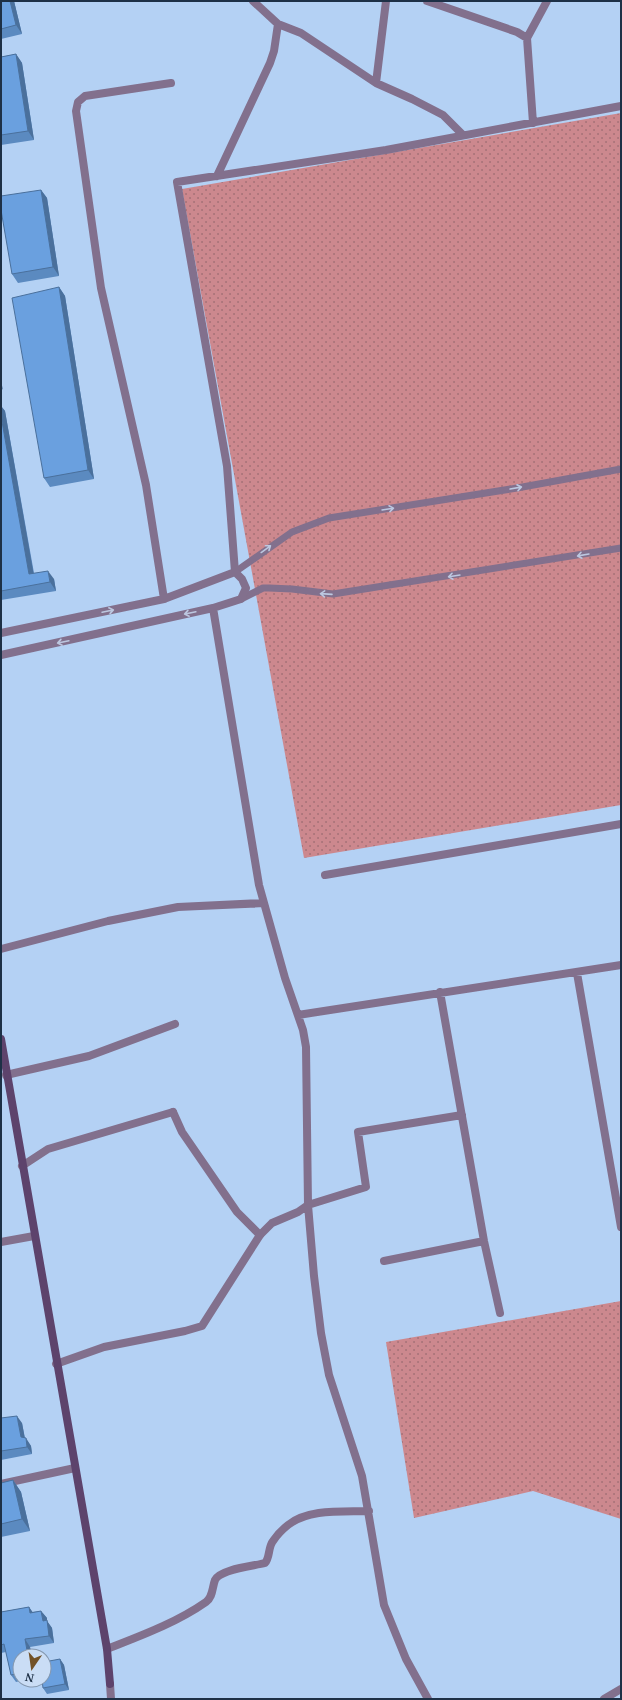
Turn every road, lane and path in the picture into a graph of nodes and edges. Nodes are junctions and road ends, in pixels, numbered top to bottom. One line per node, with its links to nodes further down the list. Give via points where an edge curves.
1 (253, 1): 5 (street)
2 (386, 1): 8 (street)
3 (427, 1): 6 (street, via 517,32)
4 (546, 1): 6 (street)
5 (278, 24): 8 (street, via 302,34); 12 (street, via 270,63)
6 (527, 38): 10 (street)
7 (171, 83): 17 (street, via 85,96 78,102 76,111 101,288 146,485)
8 (376, 83): 11 (street, via 443,115)
9 (621, 106): 10 (street)
10 (533, 123): 11 (street)
11 (463, 136): 12 (street)
12 (217, 176): 15 (street, via 177,182 227,466)
13 (621, 469): 15 (lane, one-way to 13, via 292,532 329,518)
14 (621, 548): 16 (lane, one-way to 16, via 334,594 263,588)
15 (235, 572): 16 (street, via 246,588); 17 (street)
16 (241, 599): 18 (street)
17 (164, 600): 19 (street, one-way to 17)
18 (213, 608): 20 (street, one-way to 20); 23 (street)
19 (1, 633)
20 (1, 655)
21 (621, 824): 22 (street)
22 (325, 875)
23 (264, 903): 24 (street, via 178,907 108,921); 28 (street)
24 (1, 949)
25 (621, 965): 26 (street)
26 (577, 973): 27 (street); 36 (street)
27 (440, 992): 28 (street); 33 (street)
28 (298, 1015): 35 (street, via 306,1047)
29 (175, 1024): 32 (street, via 88,1056)
30 (1, 1039): 31 (main road)
31 (3, 1064): 32 (main road)
32 (6, 1075): 34 (main road)
33 (462, 1115): 35 (street, via 358,1132 366,1187); 39 (street)
34 (22, 1166): 37 (street, via 48,1150 173,1112 182,1132 237,1212); 38 (main road)
35 (308, 1205): 37 (street, via 272,1223); 46 (street, via 321,1333 329,1375 362,1476)
36 (621, 1227)
37 (260, 1235): 43 (street, via 202,1326 104,1347)
38 (34, 1236): 40 (street); 43 (main road)
39 (484, 1241): 41 (street); 42 (street)
40 (1, 1242)
41 (384, 1260)
42 (500, 1313)
43 (56, 1364): 44 (main road)
44 (75, 1468): 45 (street); 47 (main road)
45 (1, 1484)
46 (369, 1511): 47 (street, via 322,1513 304,1516 288,1524 272,1542 267,1562 221,1574 215,1579 213,1592 207,1601 154,1630); 51 (street, via 384,1605 406,1659)
47 (107, 1649): 48 (main road)
48 (110, 1684): 50 (street)
49 (621, 1689): 52 (street)
50 (112, 1699)
51 (428, 1699)
52 (604, 1699)

